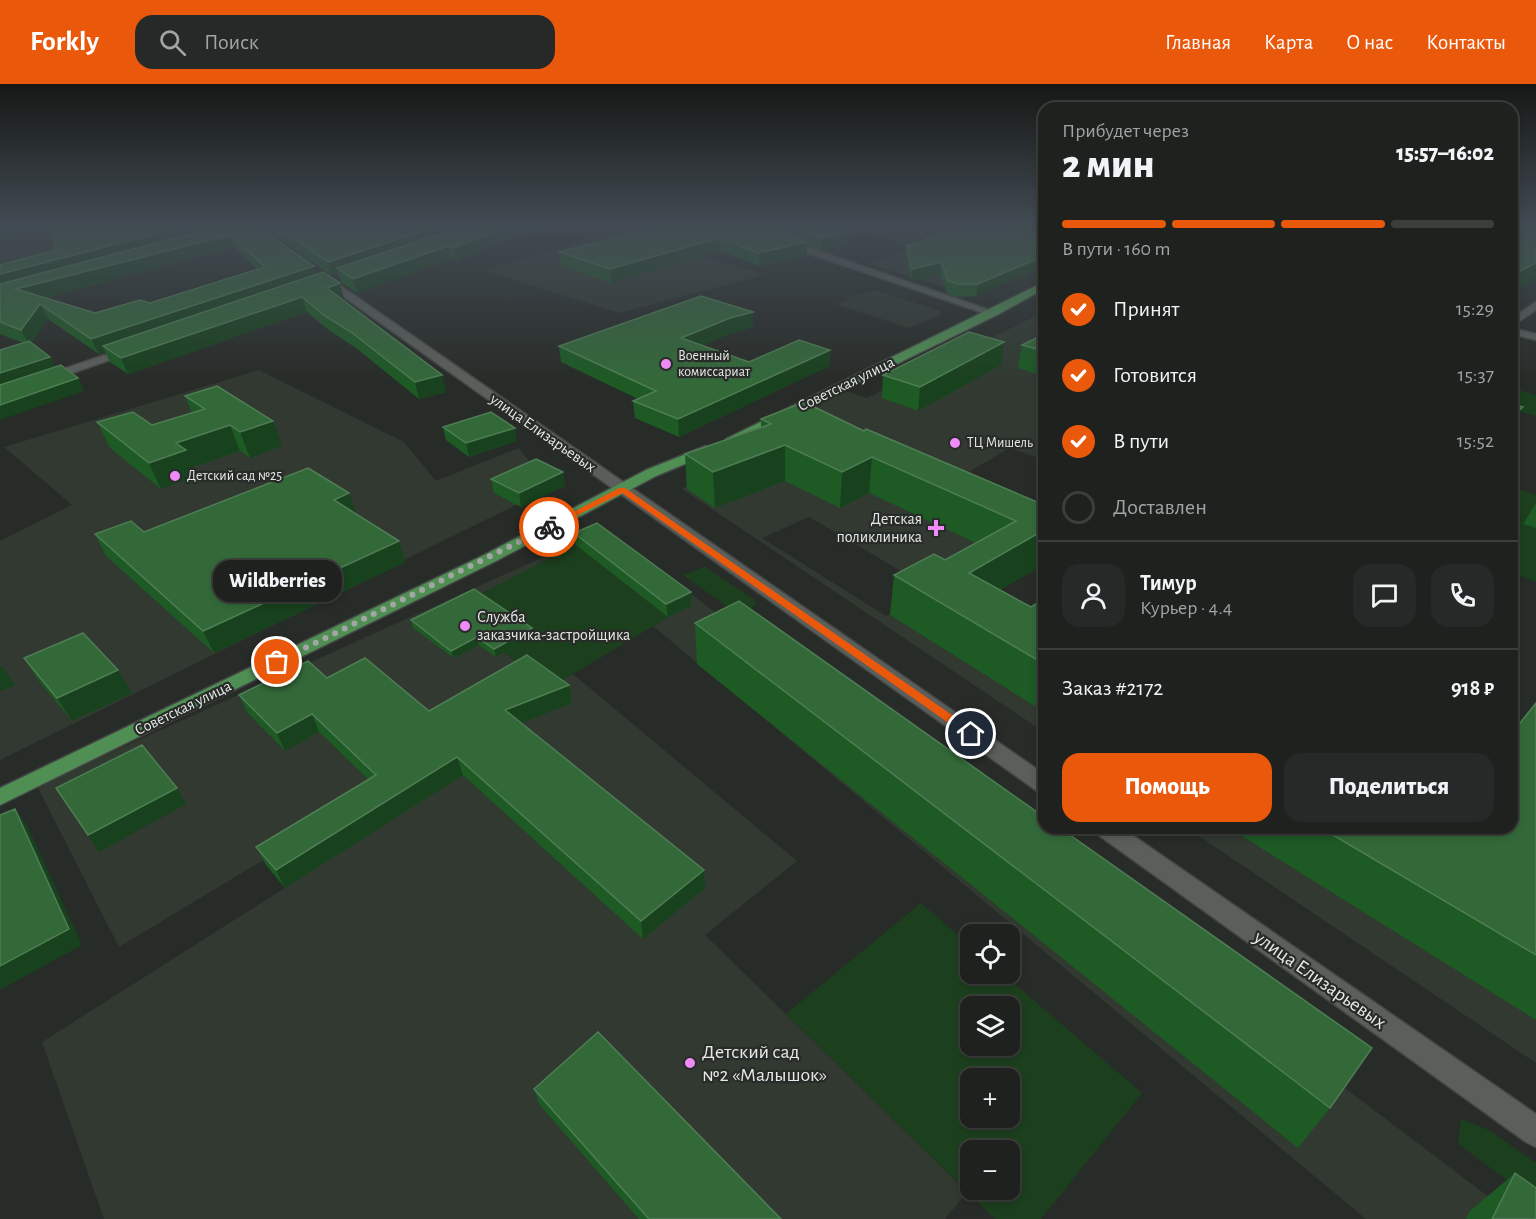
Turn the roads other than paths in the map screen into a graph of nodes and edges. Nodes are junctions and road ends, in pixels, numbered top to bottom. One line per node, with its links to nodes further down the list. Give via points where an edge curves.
1 (321, 277): 11 (street, улица Елизарьевых)
2 (887, 277): 5 (street)
3 (1038, 288): 5 (main road, Советская улица)
4 (1536, 305): 6 (street)
5 (993, 313): 11 (main road, Советская улица)
6 (1518, 318)
7 (1518, 332): 8 (street)
8 (1536, 337)
9 (136, 348): 10 (street)
10 (0, 394)
11 (622, 489): 12 (street, улица Елизарьевых); 13 (main road, Советская улица, via 490,558)
12 (1038, 781)
13 (0, 797)
14 (1114, 834): 15 (street, улица Елизарьевых)
15 (1536, 1132)

